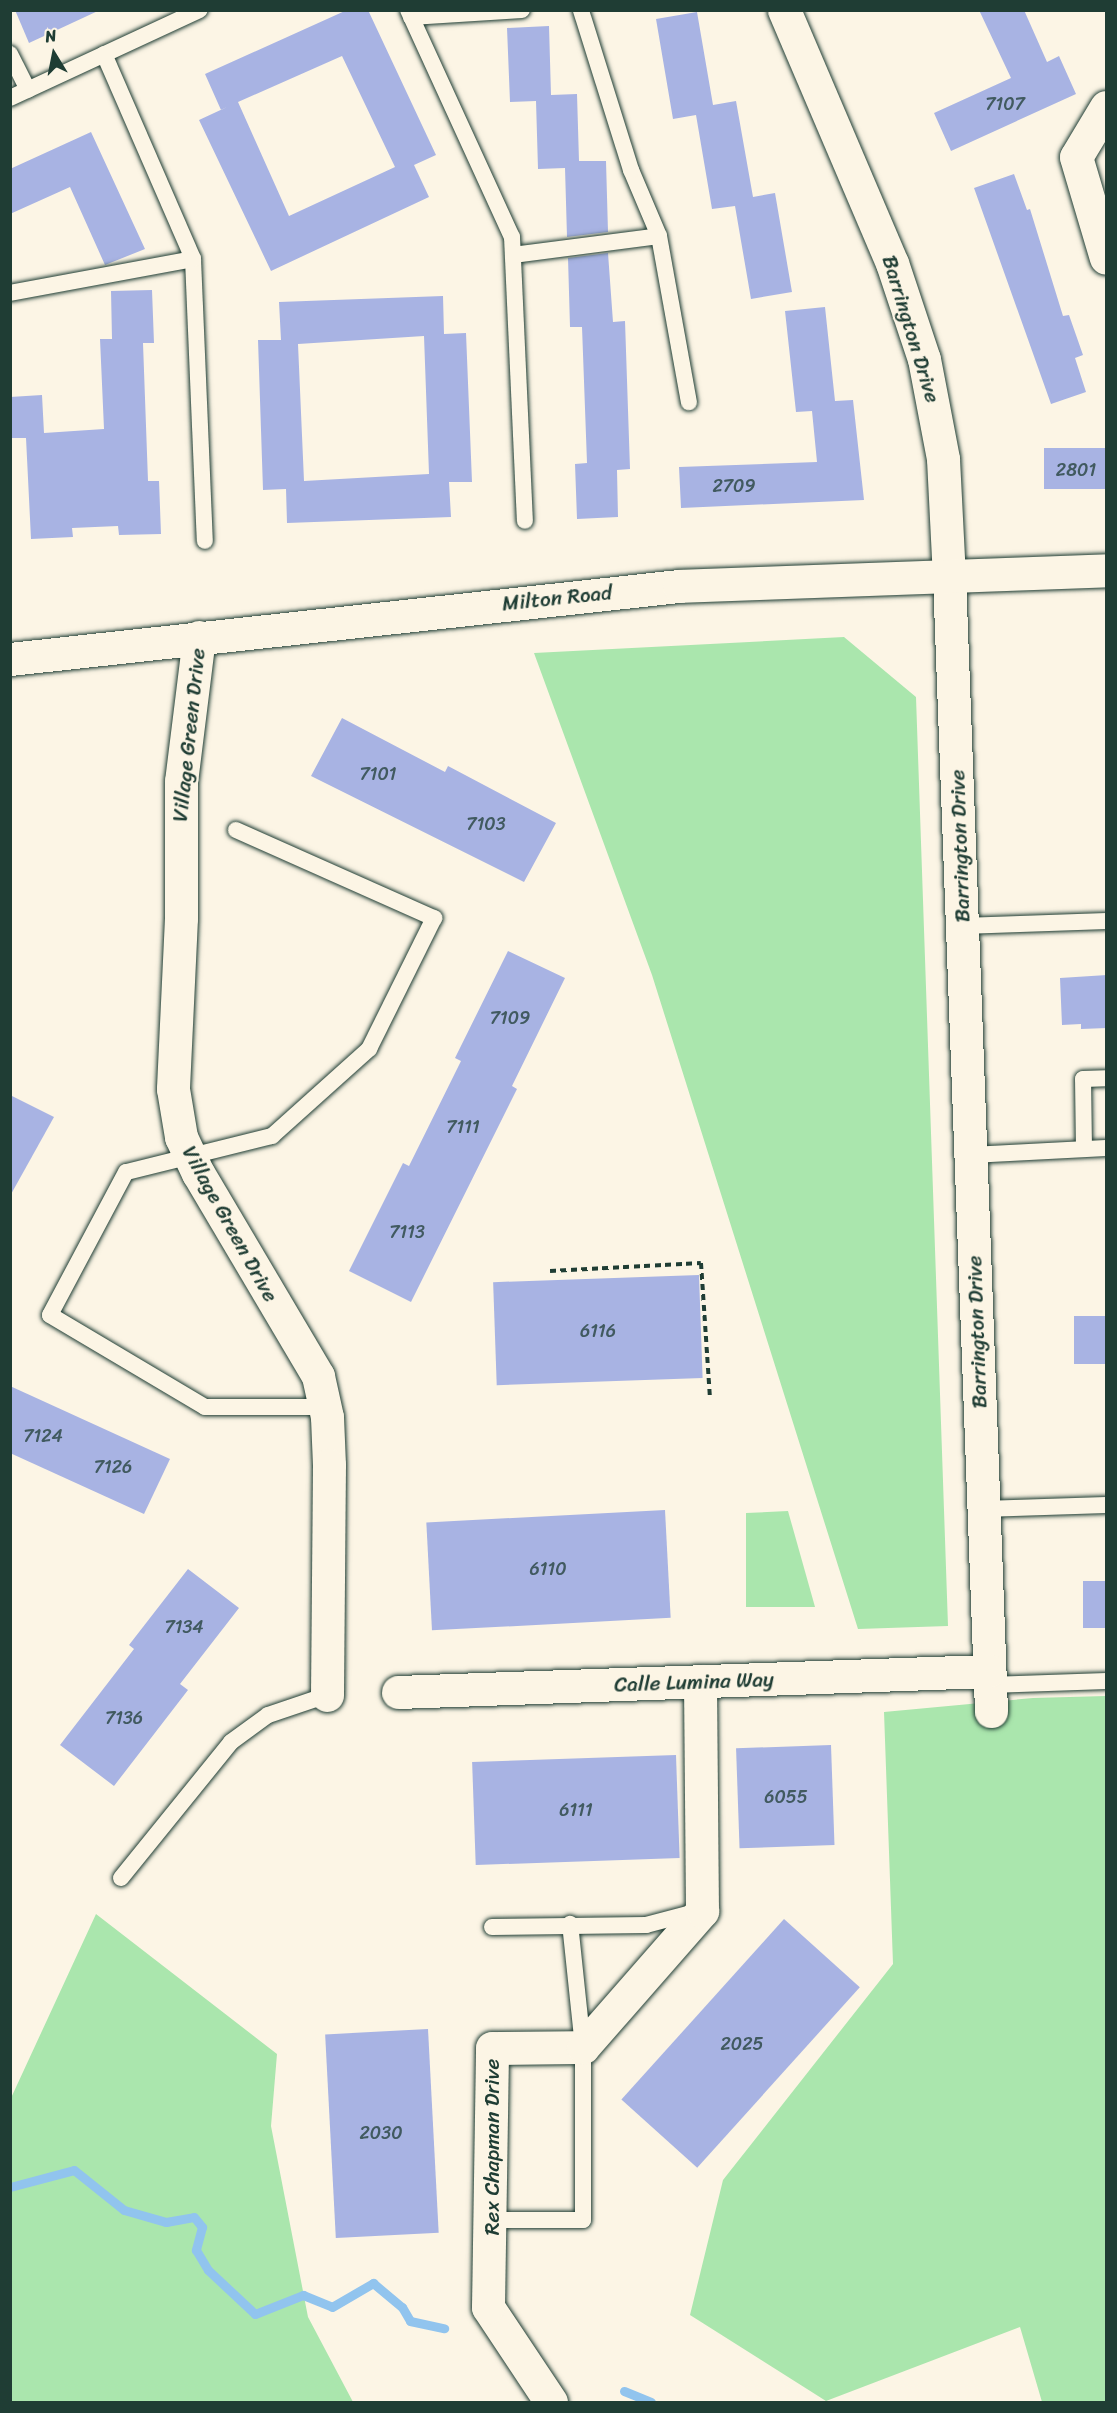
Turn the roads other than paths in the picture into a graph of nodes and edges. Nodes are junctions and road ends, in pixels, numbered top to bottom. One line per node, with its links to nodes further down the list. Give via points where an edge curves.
1 (200, 10): 7 (lane)
2 (522, 10): 5 (lane)
3 (581, 10): 11 (lane, via 631,170)
4 (784, 10): 20 (street, Barrington Drive, via 892,263 924,359 943,459)
5 (410, 14): 12 (lane, via 512,237)
6 (10, 54): 8 (lane)
7 (104, 54): 8 (lane); 13 (lane)
8 (28, 90): 9 (lane)
9 (10, 98)
10 (1107, 107): 14 (street, via 1076,157)
11 (659, 236): 12 (lane); 16 (lane)
12 (513, 255): 17 (lane)
13 (193, 258): 15 (lane); 18 (lane)
14 (1107, 258)
15 (10, 293)
16 (689, 402)
17 (525, 521)
18 (205, 541)
19 (1107, 570): 20 (street, Milton Road)
20 (949, 576): 21 (street, Milton Road, via 679,586); 25 (street, Barrington Drive)
21 (199, 636): 22 (street, Milton Road); 29 (street, Village Green Drive, via 181,781 181,918 173,1089 181,1137)
22 (10, 659)
23 (236, 830): 29 (lane, via 434,918 369,1049 272,1136)
24 (1107, 921): 25 (lane)
25 (963, 926): 30 (street, Barrington Drive)
26 (1107, 1078): 28 (lane, via 1083,1079)
27 (1107, 1148): 28 (lane)
28 (1084, 1149): 30 (lane)
29 (189, 1154): 31 (street, Village Green Drive, via 318,1376); 31 (lane, via 126,1172 50,1315 205,1407)
30 (971, 1155): 33 (street, Barrington Drive)
31 (325, 1407): 38 (street, Village Green Drive, via 329,1465)
32 (1107, 1504): 33 (lane)
33 (983, 1509): 36 (street, Barrington Drive)
34 (700, 1681): 36 (street, Calle Lumina Way); 37 (street, Calle Lumina Way); 40 (street)
35 (1107, 1681): 36 (lane)
36 (990, 1689)
37 (398, 1692)
38 (327, 1695): 39 (lane, via 268,1714 231,1742)
39 (121, 1878)
40 (702, 1911): 41 (lane, via 646,1925); 43 (street)
41 (570, 1924): 42 (lane); 43 (lane)
42 (492, 1927)
43 (583, 2047): 44 (street, Rex Chapman Drive, via 492,2048); 44 (lane, via 583,2220)
44 (492, 2220): 45 (street, Rex Chapman Drive, via 488,2307)
45 (551, 2403)

